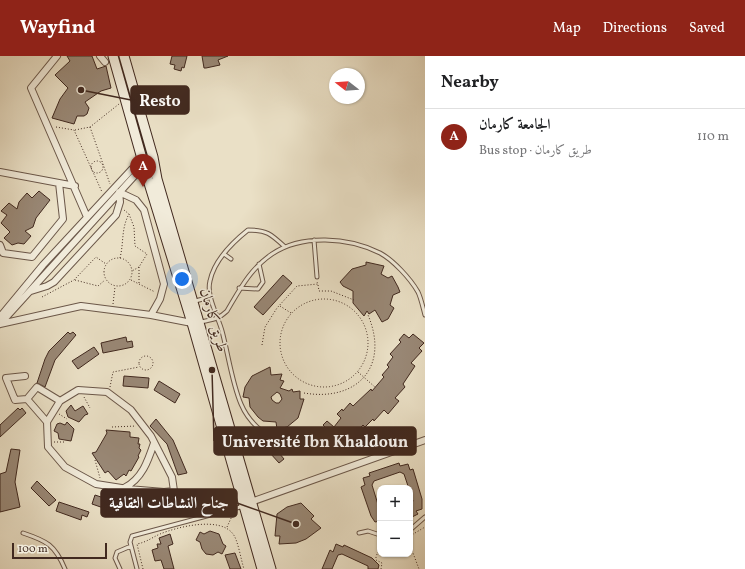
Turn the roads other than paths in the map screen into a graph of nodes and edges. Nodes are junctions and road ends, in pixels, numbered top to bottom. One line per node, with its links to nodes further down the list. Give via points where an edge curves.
1 (57, 56): 10 (street, via 31,88)
2 (100, 56): 5 (street)
3 (113, 56): 7 (street, طريق كارمان)
4 (124, 56): 6 (street, طريق كارمان)
5 (104, 62)
6 (153, 161): 7 (street); 23 (street, طريق كارمان)
7 (143, 163): 11 (street); 12 (street, via 132,169); 28 (street, طريق كارمان)
8 (0, 172): 9 (street)
9 (59, 183): 10 (street); 14 (street, via 63,219 32,257 3,253)
10 (75, 186): 12 (street)
11 (119, 192): 21 (street); 21 (street, via 120,202 116,215 54,282); 24 (street, via 136,200 144,210 164,284)
12 (87, 217): 26 (street)
13 (314, 240): 15 (lane); 19 (lane); 25 (lane, via 364,246 381,253 418,292)
14 (0, 245)
15 (285, 247): 16 (lane, via 271,234 260,230 248,230); 18 (lane)
16 (224, 254): 17 (lane); 22 (lane, via 210,281)
17 (231, 259)
18 (259, 264): 20 (lane); 20 (lane, via 263,282 258,289)
19 (317, 277)
20 (240, 288): 27 (lane, via 227,311)
21 (31, 291): 29 (street)
22 (211, 297): 23 (lane); 27 (lane)
23 (194, 301): 28 (street, طريق كارمان)
24 (151, 315): 28 (street); 29 (street, via 81,306)
25 (425, 315)
26 (0, 317)
27 (218, 318): 28 (lane); 38 (lane, via 241,404 249,418 271,438 289,446)
28 (196, 322): 42 (street, طريق كارمان)
29 (0, 324)
30 (0, 374): 32 (street)
31 (25, 376): 32 (street)
32 (6, 378): 33 (street, via 15,400)
33 (27, 399): 34 (street, via 37,386); 35 (street)
34 (60, 401): 35 (street); 37 (street, via 78,390 107,392 131,410)
35 (46, 422): 39 (street, via 48,447 65,468 96,484)
36 (425, 440): 42 (street)
37 (154, 443): 39 (street, via 146,466 131,484); 40 (street, via 172,477)
38 (321, 450)
39 (123, 488): 40 (street)
40 (174, 491): 41 (street)
41 (185, 499)
42 (243, 505): 48 (lane, via 132,536); 52 (street, طريق كارمان); 53 (street, طريق كارمان)
43 (425, 517): 44 (lane)
44 (413, 527)
45 (23, 533): 49 (lane, via 46,541 58,552)
46 (360, 533): 47 (lane, via 368,531)
47 (377, 534)
48 (131, 546): 50 (lane, via 117,552 115,558); 51 (lane)
49 (66, 569)
50 (120, 569)
51 (138, 569)
52 (262, 569)
53 (271, 569)

